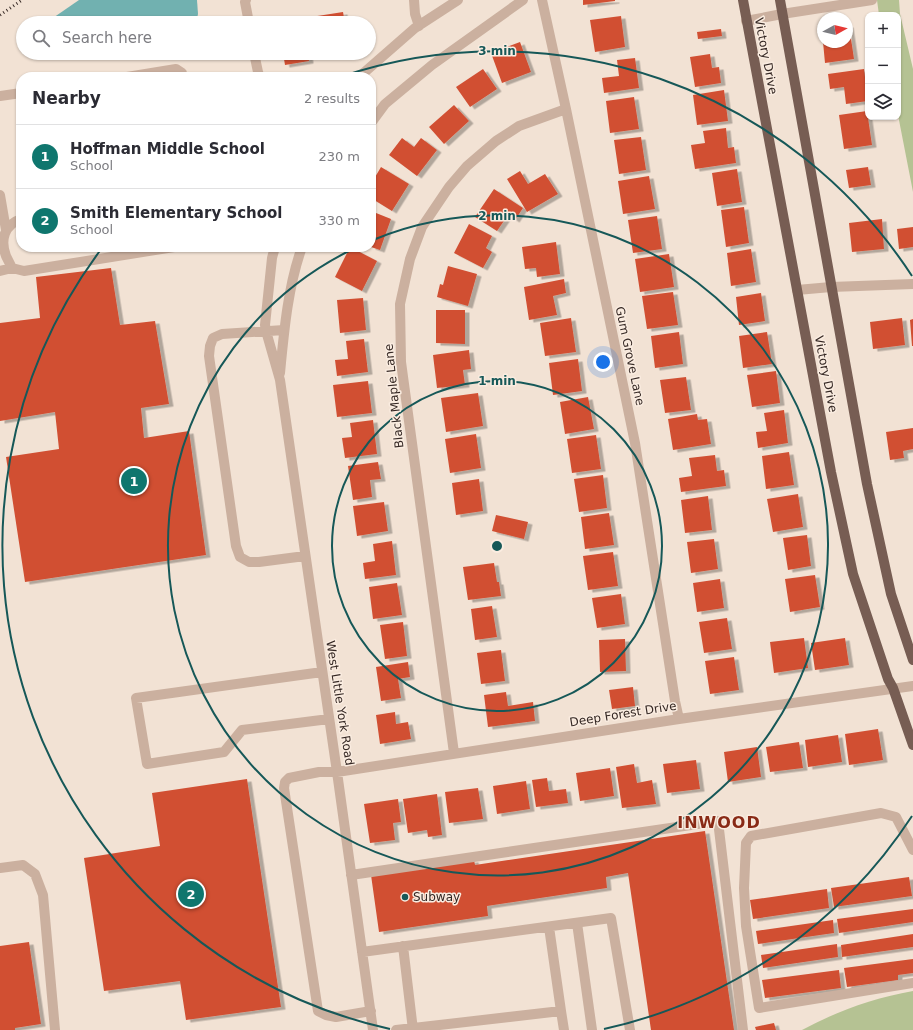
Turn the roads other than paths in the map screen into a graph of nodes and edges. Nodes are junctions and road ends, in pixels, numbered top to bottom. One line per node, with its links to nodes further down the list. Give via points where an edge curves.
1 (246, 0): 10 (street)
2 (414, 0): 12 (street)
3 (458, 0): 12 (street)
4 (523, 0): 21 (street, via 432,65 385,104)
5 (542, 0): 20 (street, Gum Grove Lane)
6 (743, 0): 11 (main road, Victory Drive)
7 (780, 0): 9 (main road, Victory Drive)
8 (872, 0): 9 (street)
9 (782, 14): 11 (street); 31 (main road, Victory Drive)
10 (248, 16)
11 (746, 22): 32 (main road, Victory Drive)
12 (419, 26): 17 (street)
13 (255, 60): 16 (street)
14 (162, 72): 15 (street)
15 (180, 72)
16 (257, 72)
17 (365, 72)
18 (16, 94): 19 (street)
19 (0, 96)
20 (566, 109): 42 (street, Gum Grove Lane, via 635,443); 44 (street, Black Maple Lane, via 519,126 496,141 467,166 449,187 422,227 410,259 400,304 401,362)
21 (376, 116)
22 (0, 195): 24 (street)
23 (16, 221): 24 (street)
24 (6, 230): 28 (street, via 6,256)
25 (141, 252): 28 (street, via 24,270)
26 (274, 252): 34 (street, West Little York Road)
27 (300, 252): 33 (street, West Little York Road)
28 (12, 268): 29 (street)
29 (0, 271)
30 (913, 284): 31 (street)
31 (831, 287): 32 (street); 37 (main road, Victory Drive, via 891,594)
32 (797, 290): 40 (main road, Victory Drive, via 853,574)
33 (284, 330): 34 (street); 35 (street, West Little York Road)
34 (266, 331): 35 (street, West Little York Road); 36 (street, via 222,334 213,338 210,346 209,356 236,546 240,557 249,562)
35 (280, 380): 36 (street, West Little York Road)
36 (305, 556): 38 (street, West Little York Road)
37 (913, 660)
38 (322, 672): 41 (street, West Little York Road); 41 (street, via 136,698 147,764 224,752 242,730)
39 (913, 686): 40 (street, Deep Forest Drive)
40 (893, 688): 42 (street, Deep Forest Drive); 43 (main road, Victory Drive)
41 (329, 719): 45 (street, West Little York Road)
42 (679, 719): 44 (street, Deep Forest Drive)
43 (913, 745)
44 (454, 753): 45 (street, Deep Forest Drive)
45 (338, 772): 48 (street, West Little York Road); 55 (street, Deep Forest Drive, via 319,772 289,778 284,788 318,1011 336,1017)
46 (913, 850): 53 (street, via 896,817 882,813 752,836 746,843 744,888 746,926 759,1008)
47 (0, 868): 57 (street, via 23,865 35,874 43,895)
48 (351, 875): 52 (street, West Little York Road); 63 (street, via 718,821)
49 (577, 923): 50 (street); 61 (street); 62 (street, via 611,918)
50 (549, 927): 51 (street); 54 (street)
51 (403, 946): 52 (street); 56 (street)
52 (362, 952): 55 (street, West Little York Road)
53 (913, 984)
54 (561, 1010): 56 (street); 60 (street)
55 (371, 1011): 58 (street, West Little York Road)
56 (413, 1029): 59 (street)
57 (55, 1030)
58 (373, 1030)
59 (396, 1030)
60 (564, 1030)
61 (592, 1030)
62 (630, 1030)
63 (743, 1030)

